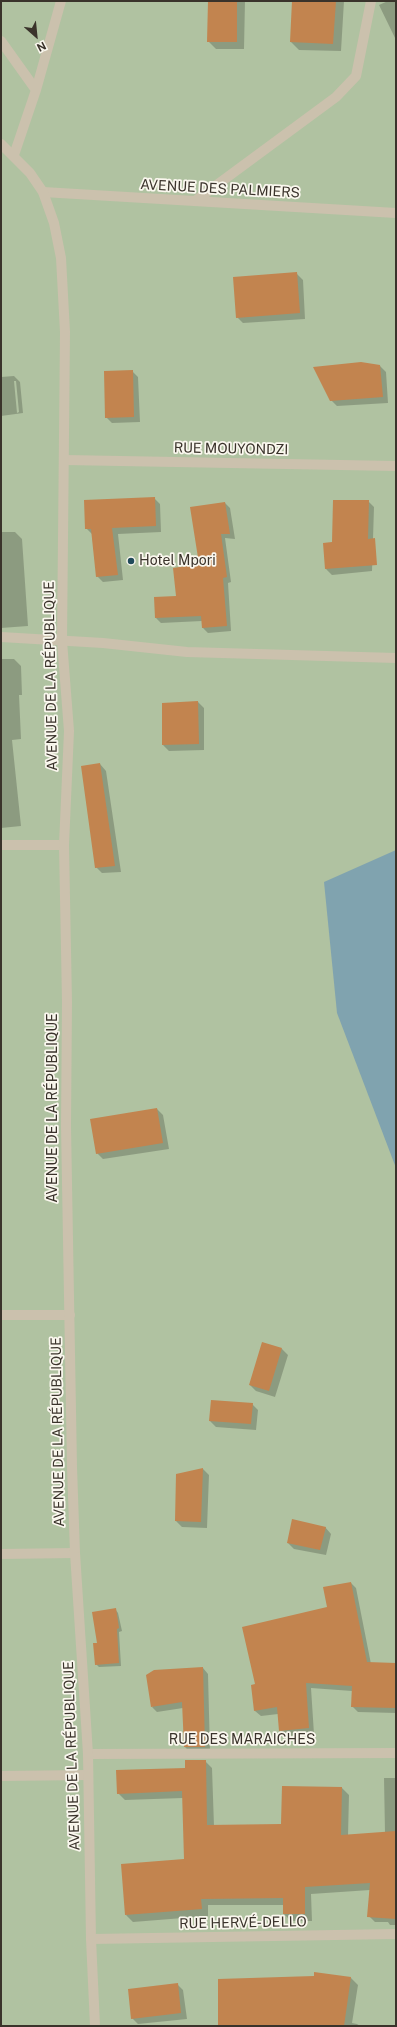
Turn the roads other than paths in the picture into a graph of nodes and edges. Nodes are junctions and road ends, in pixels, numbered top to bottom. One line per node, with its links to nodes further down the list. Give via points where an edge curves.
1 (61, 1): 4 (street)
2 (371, 1): 8 (street, via 356,76 336,97)
3 (1, 41): 4 (street)
4 (36, 90): 6 (street)
5 (1, 144): 6 (street, AVENUE DE LA RÉPUBLIQUE)
6 (14, 155): 7 (street, AVENUE DE LA RÉPUBLIQUE)
7 (43, 192): 8 (street, AVENUE DES PALMIERS); 10 (street, AVENUE DE LA RÉPUBLIQUE, via 54,223 61,258 65,332)
8 (195, 201): 9 (street, AVENUE DES PALMIERS)
9 (396, 213)
10 (65, 460): 11 (street, RUE MOUYONDZI); 13 (street, AVENUE DE LA RÉPUBLIQUE)
11 (396, 466)
12 (1, 637): 13 (street)
13 (62, 641): 14 (street, via 188,652); 16 (street, AVENUE DE LA RÉPUBLIQUE, via 68,731)
14 (396, 658)
15 (1, 845): 16 (street)
16 (64, 845): 18 (street, AVENUE DE LA RÉPUBLIQUE)
17 (1, 1315): 18 (street)
18 (70, 1315): 20 (street, AVENUE DE LA RÉPUBLIQUE)
19 (1, 1554): 20 (street)
20 (75, 1554): 22 (street, AVENUE DE LA RÉPUBLIQUE)
21 (396, 1753): 22 (street, RUE DES MARAICHES)
22 (88, 1754): 23 (street, AVENUE DE LA RÉPUBLIQUE)
23 (88, 1775): 24 (street); 26 (street, AVENUE DE LA RÉPUBLIQUE)
24 (1, 1776)
25 (396, 1934): 26 (street, RUE HERVÉ-DELLO)
26 (91, 1939): 27 (street, AVENUE DE LA RÉPUBLIQUE)
27 (95, 2026)

